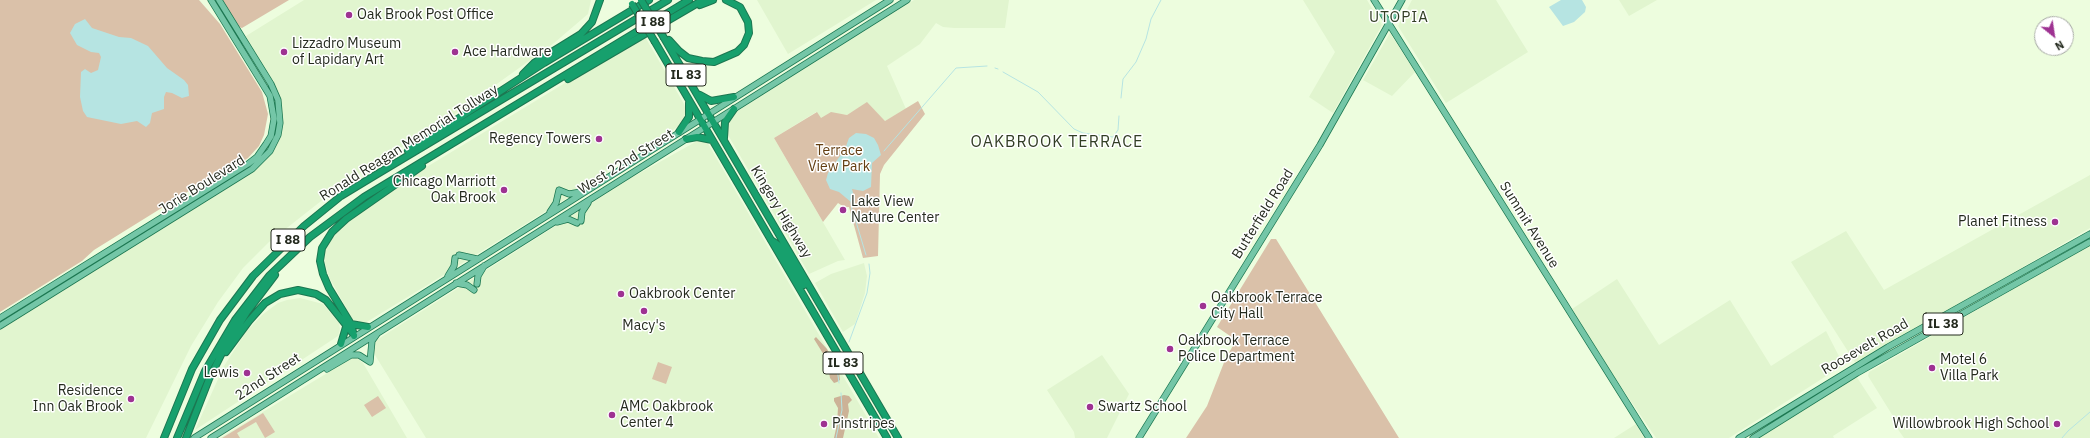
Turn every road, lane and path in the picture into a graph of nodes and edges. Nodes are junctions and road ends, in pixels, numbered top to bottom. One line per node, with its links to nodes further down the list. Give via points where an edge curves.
1 (211, 0): 48 (main road, Jorie Boulevard, via 270,96 273,126 266,144 257,157 248,164)
2 (219, 0): 50 (main road, Jorie Boulevard, via 271,84 278,100 280,124 270,151 252,169)
3 (600, 0): 19 (highway, via 592,22 581,34 534,63)
4 (641, 0): 18 (highway, Kingery Highway / IL 83, bridge)
5 (649, 0): 19 (highway)
6 (668, 0): 35 (highway, Ronald Reagan Memorial Tollway / I 88)
7 (689, 0): 25 (highway, Ronald Reagan Memorial Tollway / I 88)
8 (704, 0): 16 (highway)
9 (713, 0): 16 (highway)
10 (726, 0): 18 (highway, via 740,7 748,22 749,33 744,46 737,52 714,62 702,61 688,58)
11 (890, 0): 21 (main road, West 22nd Street)
12 (907, 0): 23 (main road, West 22nd Street)
13 (1374, 0): 17 (main road, Summit Avenue)
14 (1402, 0): 17 (main road, Butterfield Road)
15 (631, 2): 22 (highway, Kingery Highway / IL 83, bridge)
16 (680, 14): 25 (highway)
17 (1389, 25): 65 (main road, Butterfield Road, via 1320,145); 66 (main road, Summit Avenue)
18 (665, 37): 20 (highway, Kingery Highway / IL 83)
19 (515, 82): 35 (highway)
20 (695, 90): 21 (highway, via 707,101); 24 (highway, Kingery Highway / IL 83)
21 (734, 97): 24 (main road, West 22nd Street)
22 (689, 100): 26 (highway, Kingery Highway / IL 83); 30 (highway, via 689,117)
23 (734, 109): 27 (main road, West 22nd Street); 33 (highway, via 725,122)
24 (708, 113): 26 (main road, West 22nd Street); 27 (highway, Kingery Highway / IL 83)
25 (500, 116): 29 (highway, Ronald Reagan Memorial Tollway / I 88)
26 (700, 119): 28 (highway, Kingery Highway / IL 83); 30 (main road, West 22nd Street)
27 (713, 121): 28 (main road, West 22nd Street); 33 (highway, Kingery Highway / IL 83)
28 (704, 127): 31 (main road, West 22nd Street); 32 (highway, Kingery Highway / IL 83)
29 (473, 132): 40 (highway, Ronald Reagan Memorial Tollway / I 88, via 364,197); 49 (highway, via 358,210 326,240 321,254 323,274)
30 (679, 132): 34 (main road, West 22nd Street)
31 (686, 138): 32 (highway); 36 (main road, West 22nd Street)
32 (712, 140): 41 (highway, Kingery Highway / IL 83)
33 (724, 140): 64 (highway, Kingery Highway / IL 83)
34 (598, 184): 37 (main road, West 22nd Street); 37 (main road, via 575,194 559,190 556,203)
35 (353, 188): 59 (highway, Ronald Reagan Memorial Tollway / I 88, via 287,240 240,292 199,354)
36 (603, 192): 38 (main road, West 22nd Street); 38 (main road, via 585,205 579,222 568,219)
37 (547, 216): 43 (main road, West 22nd Street)
38 (540, 230): 44 (main road, West 22nd Street)
39 (2090, 234): 67 (main road, Roosevelt Road / IL 38, via 1888,347)
40 (310, 237): 57 (highway, Ronald Reagan Memorial Tollway / I 88, via 274,277 243,318 221,355); 60 (highway, Ronald Reagan Memorial Tollway / I 88, via 270,276 235,320 205,370)
41 (770, 240): 47 (highway, via 778,245); 63 (highway, Kingery Highway / IL 83)
42 (2090, 242): 68 (main road, Roosevelt Road / IL 38, via 1857,373)
43 (477, 259): 45 (main road, West 22nd Street); 45 (main road, via 457,257)
44 (485, 266): 46 (main road, West 22nd Street); 46 (main road, via 478,276 476,287)
45 (446, 279): 51 (main road, West 22nd Street)
46 (456, 283): 52 (main road, West 22nd Street)
47 (804, 285)
48 (0, 318)
49 (349, 325): 51 (highway); 53 (highway); 54 (highway); 57 (highway, via 316,294 298,290 280,294 265,303 238,335)
50 (0, 326)
51 (368, 327): 53 (main road, West 22nd Street)
52 (378, 333): 55 (main road, West 22nd Street); 56 (main road, via 372,342 370,362 359,355 351,355 335,365)
53 (354, 336): 54 (main road, 22nd Street)
54 (341, 344): 61 (main road, 22nd Street)
55 (360, 345): 56 (main road, 22nd Street)
56 (321, 369): 62 (main road, 22nd Street)
57 (202, 398): 58 (highway, Ronald Reagan Memorial Tollway / I 88)
58 (186, 436)
59 (164, 438)
60 (177, 438)
61 (194, 438)
62 (211, 438)
63 (887, 438)
64 (898, 438)
65 (1139, 438)
66 (1649, 438)
67 (1739, 438)
68 (1753, 438)

